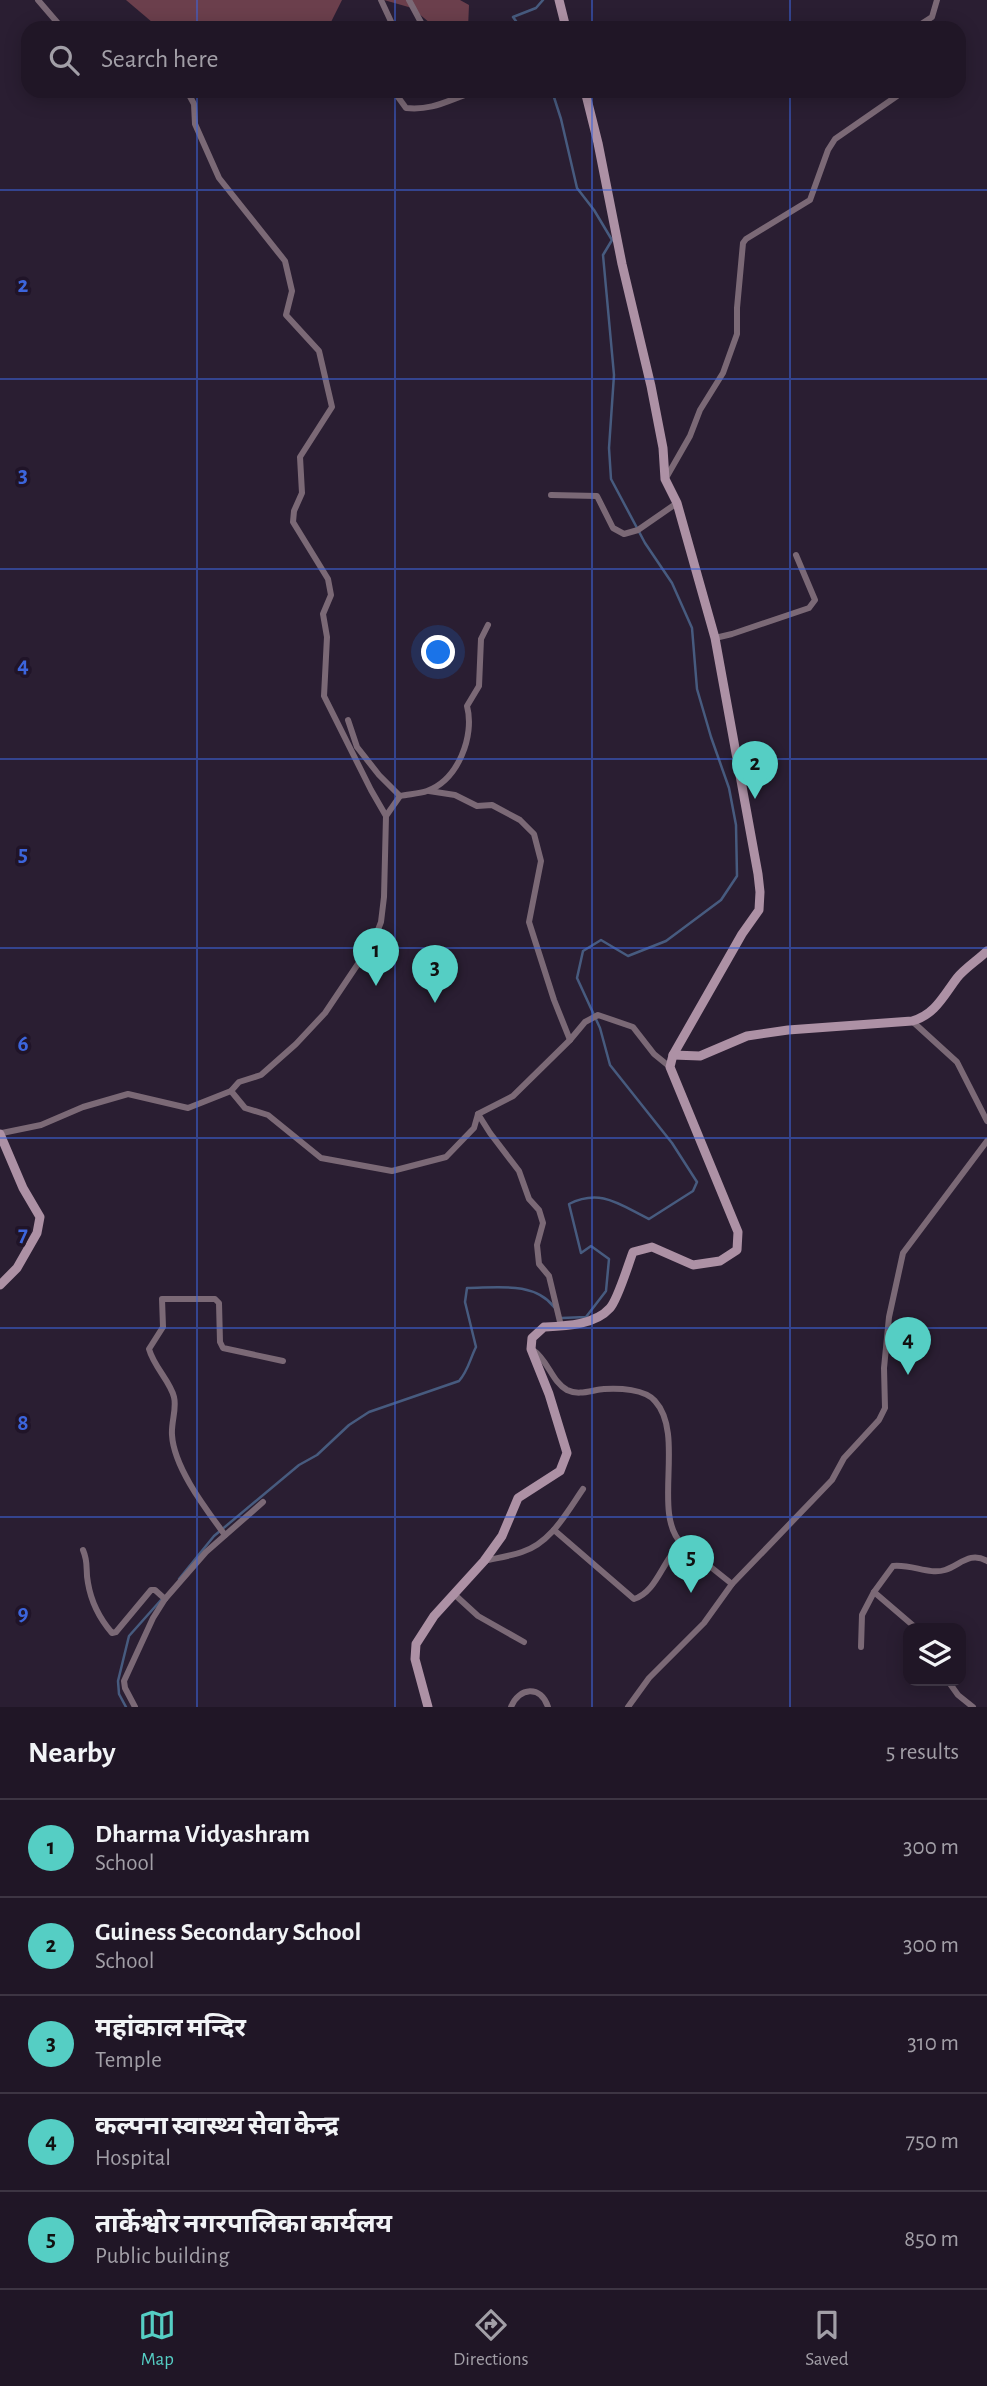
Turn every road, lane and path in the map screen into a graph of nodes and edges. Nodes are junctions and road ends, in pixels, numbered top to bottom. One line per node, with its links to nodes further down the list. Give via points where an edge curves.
1 (38, 0): 6 (street)
2 (381, 0): 7 (street)
3 (409, 0): 8 (street)
4 (559, 0): 9 (street)
5 (937, 0): 10 (street, via 932,16)
6 (56, 21)
7 (391, 21)
8 (420, 21)
9 (564, 21)
10 (925, 21)
11 (191, 98): 26 (street, via 195,124 219,178 285,261 292,291 286,315 319,351 325,373 332,407 300,457 303,493 293,522 328,579 331,595 323,614 327,637 324,696)
12 (399, 98): 16 (street, via 406,108 418,109)
13 (459, 98): 16 (street)
14 (587, 98): 17 (street, via 653,398)
15 (894, 98): 17 (street, via 835,139 811,199 743,243 737,334 723,373)
16 (454, 100)
17 (666, 479): 19 (street)
18 (551, 495): 19 (street, via 597,496 613,528 624,534 638,530)
19 (677, 503): 22 (street)
20 (796, 555): 22 (street, via 815,600 809,608)
21 (488, 625): 24 (street, via 481,639 479,686 467,706 470,732 452,774)
22 (715, 638): 30 (street, via 758,874 759,910)
23 (348, 720): 25 (street, via 357,747)
24 (429, 791): 25 (street); 29 (street, via 455,795 477,806 492,805 520,820 534,834 541,861 529,922)
25 (400, 796): 26 (street)
26 (386, 816): 32 (street, via 384,897 374,940 325,1013 296,1044 261,1075 239,1082)
27 (987, 951): 28 (street, via 930,1012)
28 (912, 1021): 30 (street, via 747,1035 700,1056); 34 (street, via 957,1062)
29 (570, 1040): 31 (street, via 598,1015 633,1027); 33 (street, via 513,1096)
30 (673, 1055): 31 (street)
31 (670, 1067): 38 (street, via 738,1232 737,1250 720,1261 693,1265 652,1247 633,1252 611,1307 594,1320)
32 (231, 1091): 33 (street, via 245,1108 268,1115 321,1158 392,1171 446,1157 474,1128); 35 (street, via 188,1108 128,1094 41,1125)
33 (478, 1114): 38 (street, via 519,1171 529,1199 539,1210 543,1223 537,1245 539,1264 548,1276)
34 (987, 1121)
35 (1, 1133): 37 (street, via 40,1217 37,1233 17,1268)
36 (987, 1140): 49 (street, via 903,1253 889,1317 883,1413 844,1458 832,1480)
37 (0, 1285)
38 (560, 1323): 39 (street, via 544,1327 532,1338)
39 (531, 1349): 45 (street, via 565,1389 575,1393 604,1389 653,1397 668,1425 669,1507 672,1528); 47 (street, via 568,1453 560,1471 519,1498 502,1536)
40 (283, 1361): 44 (street, via 223,1348 215,1299 163,1299 163,1327 149,1349 174,1395 172,1435 179,1462)
41 (583, 1489): 43 (street)
42 (262, 1502): 44 (street)
43 (554, 1530): 45 (street, via 634,1599 653,1584 672,1551); 47 (street, via 524,1552)
44 (225, 1535): 52 (street)
45 (682, 1544): 49 (street)
46 (83, 1550): 52 (street, via 88,1584 100,1618 112,1633 150,1590)
47 (484, 1561): 51 (street)
48 (987, 1561): 50 (street, via 968,1557 944,1571 929,1572 893,1566)
49 (733, 1584): 61 (street)
50 (874, 1592): 53 (street); 55 (street, via 863,1615)
51 (454, 1594): 54 (street, via 478,1616); 58 (street, via 416,1644 415,1659)
52 (165, 1599): 57 (street, via 124,1681)
53 (910, 1623)
54 (524, 1642)
55 (861, 1647)
56 (952, 1686): 62 (street)
57 (135, 1707)
58 (428, 1707)
59 (511, 1707): 60 (street, via 515,1697 536,1691)
60 (548, 1707)
61 (628, 1707)
62 (973, 1707)

